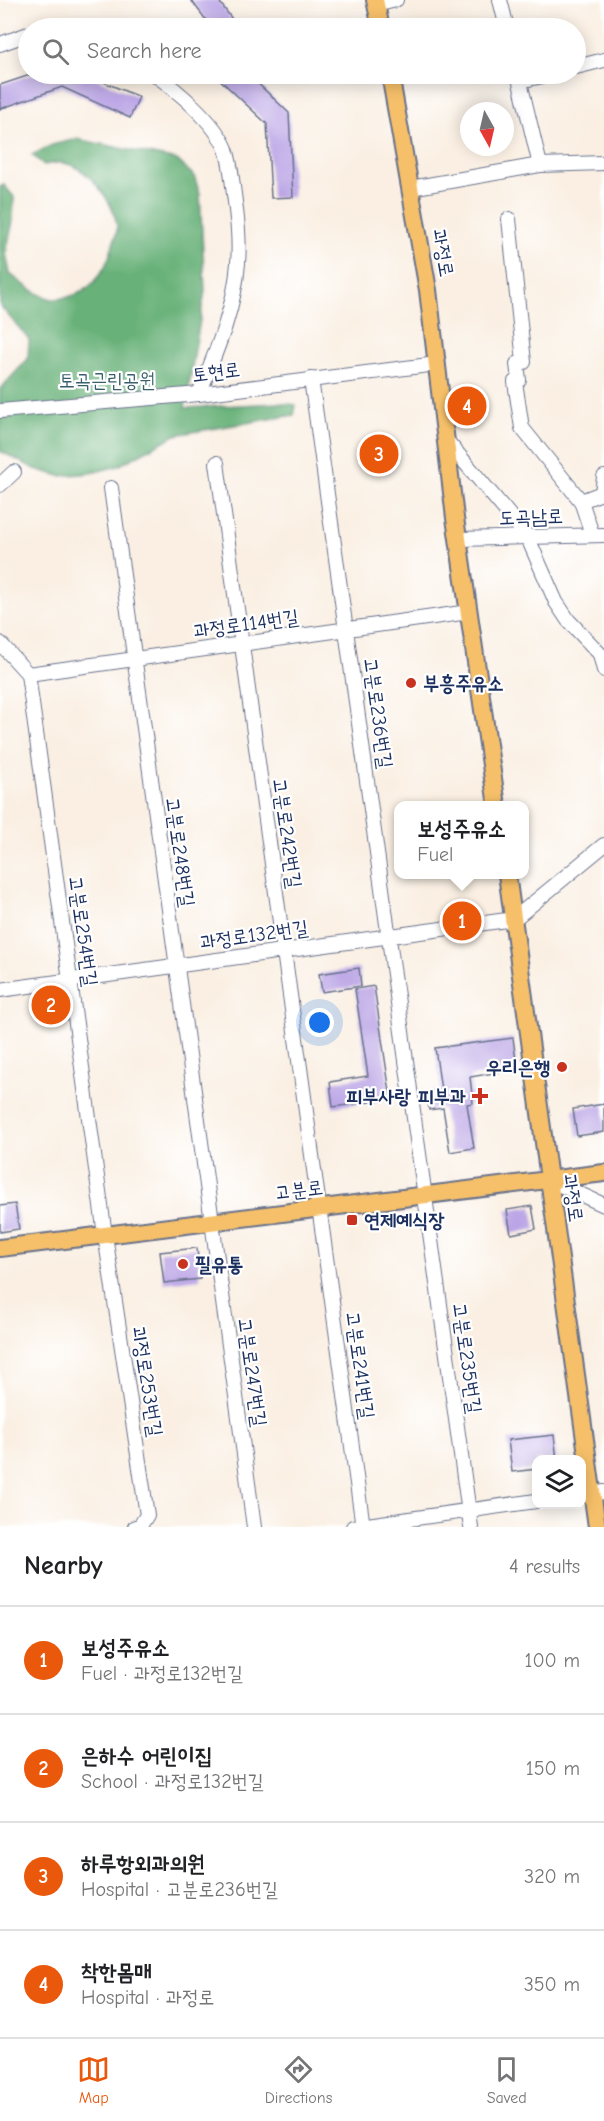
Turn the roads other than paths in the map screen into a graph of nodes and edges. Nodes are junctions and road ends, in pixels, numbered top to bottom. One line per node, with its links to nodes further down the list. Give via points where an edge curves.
1 (396, 0): 3 (street)
2 (500, 0): 5 (street)
3 (376, 2): 4 (main road)
4 (379, 18)
5 (504, 18)
6 (18, 38): 7 (street)
7 (0, 44)
8 (604, 60): 9 (street)
9 (586, 65)
10 (167, 84): 19 (street, via 213,129 226,150 237,228 237,270 220,342)
11 (392, 84): 15 (main road, 과정로)
12 (521, 84): 14 (street)
13 (604, 163): 14 (street)
14 (540, 165): 15 (street)
15 (411, 188): 17 (main road, 과정로)
16 (509, 219): 27 (street, via 524,362 517,364 519,380 515,382 522,428)
17 (437, 364): 18 (street, 토현로); 21 (main road, 과정로)
18 (311, 379): 19 (street, 토현로); 32 (street, 고분로236번길)
19 (199, 394): 20 (street, 토현로)
20 (0, 411)
21 (446, 440): 29 (street); 30 (main road, 과정로)
22 (217, 463): 34 (street, 고분로242번길)
23 (14, 472): 25 (street)
24 (604, 477): 27 (street, via 602,493)
25 (0, 484)
26 (111, 488): 35 (street, 고분로248번길)
27 (581, 501): 28 (street)
28 (598, 534): 29 (street, 도곡남로)
29 (527, 536): 30 (street, 도곡남로); 36 (street, via 556,602 600,654)
30 (459, 539): 31 (main road, 과정로)
31 (469, 612): 32 (street, 과정로114번길); 38 (main road, 과정로)
32 (346, 629): 34 (street, 과정로114번길); 42 (street, 고분로236번길)
33 (0, 643): 37 (street)
34 (242, 644): 35 (street, 과정로114번길); 43 (street, 고분로242번길)
35 (134, 659): 37 (street, 과정로114번길); 44 (street, 고분로248번길)
36 (604, 670)
37 (28, 674): 45 (street, 고분로254번길)
38 (496, 801)
39 (604, 845): 41 (street)
40 (508, 879): 41 (main road, 과정로)
41 (514, 919): 42 (street, 과정로132번길); 48 (main road, 과정로)
42 (389, 936): 43 (street, 과정로132번길); 49 (street, 고분로236번길)
43 (284, 951): 44 (street, 과정로132번길); 51 (street, 고분로242번길)
44 (176, 965): 45 (street, 과정로132번길); 52 (street, 고분로248번길)
45 (70, 980): 46 (street, 과정로132번길); 53 (street, 고분로254번길)
46 (0, 990)
47 (604, 1173): 48 (main road, 고분로)
48 (549, 1180): 49 (main road, 고분로); 50 (street); 55 (main road, 과정로)
49 (425, 1195): 51 (main road, 고분로); 57 (street, 고분로235번길)
50 (604, 1205)
51 (319, 1208): 52 (main road, 고분로); 60 (street, 고분로241번길)
52 (211, 1222): 53 (main road, 고분로); 59 (street, 고분로247번길)
53 (105, 1235): 54 (main road, 고분로); 58 (street, 괴정로253번길, via 147,1515)
54 (0, 1248)
55 (593, 1494): 62 (main road, 과정로)
56 (532, 1502): 57 (street)
57 (469, 1511): 60 (street); 61 (street, 고분로235번길)
58 (135, 1527)
59 (254, 1527)
60 (359, 1527)
61 (471, 1527)
62 (597, 1527)

